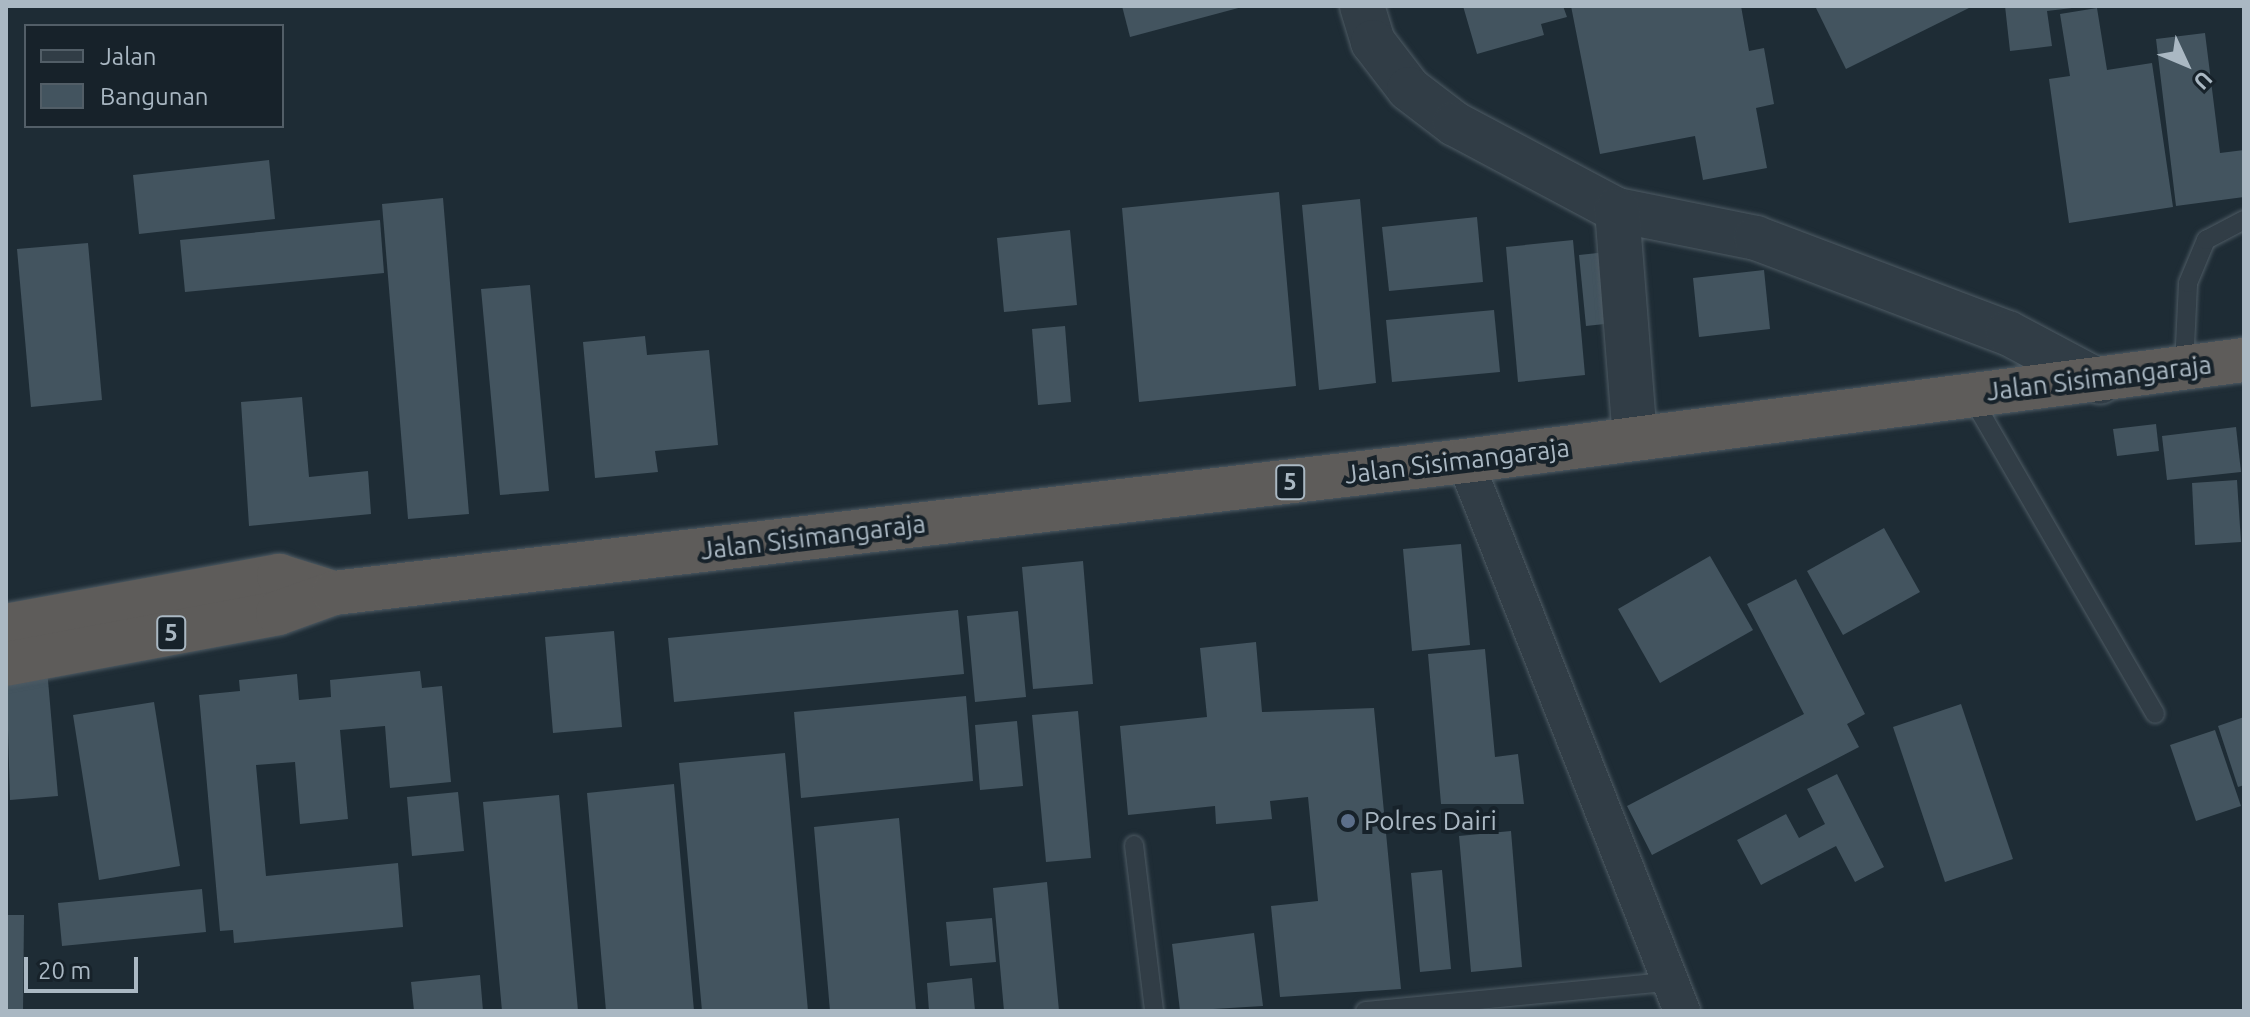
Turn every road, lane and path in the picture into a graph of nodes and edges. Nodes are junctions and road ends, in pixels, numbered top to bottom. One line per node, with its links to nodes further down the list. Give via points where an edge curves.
1 (1362, 6): 2 (street, via 1373,42 1409,89 1455,124)
2 (1617, 210): 6 (street, via 1769,243 2008,333); 8 (street)
3 (2244, 220): 5 (lane, via 2206,240 2188,283)
4 (2244, 360): 5 (highway, Jalan Sisimangaraja / 5)
5 (2184, 366): 6 (highway, Jalan Sisimangaraja / 5)
6 (2100, 382): 7 (highway, Jalan Sisimangaraja / 5)
7 (1970, 395): 8 (highway, Jalan Sisimangaraja / 5); 13 (lane)
8 (1635, 438): 9 (highway, Jalan Sisimangaraja / 5)
9 (1465, 461): 10 (highway, Jalan Sisimangaraja / 5); 15 (street)
10 (334, 593): 11 (highway, Jalan Sisimangaraja / 5, via 279,576); 12 (highway, Jalan Sisimangaraja / 5, via 278,613)
11 (6, 626)
12 (6, 664)
13 (2155, 714)
14 (1134, 845): 16 (lane)
15 (1679, 996): 17 (lane)
16 (1154, 1011)
17 (1365, 1011)

